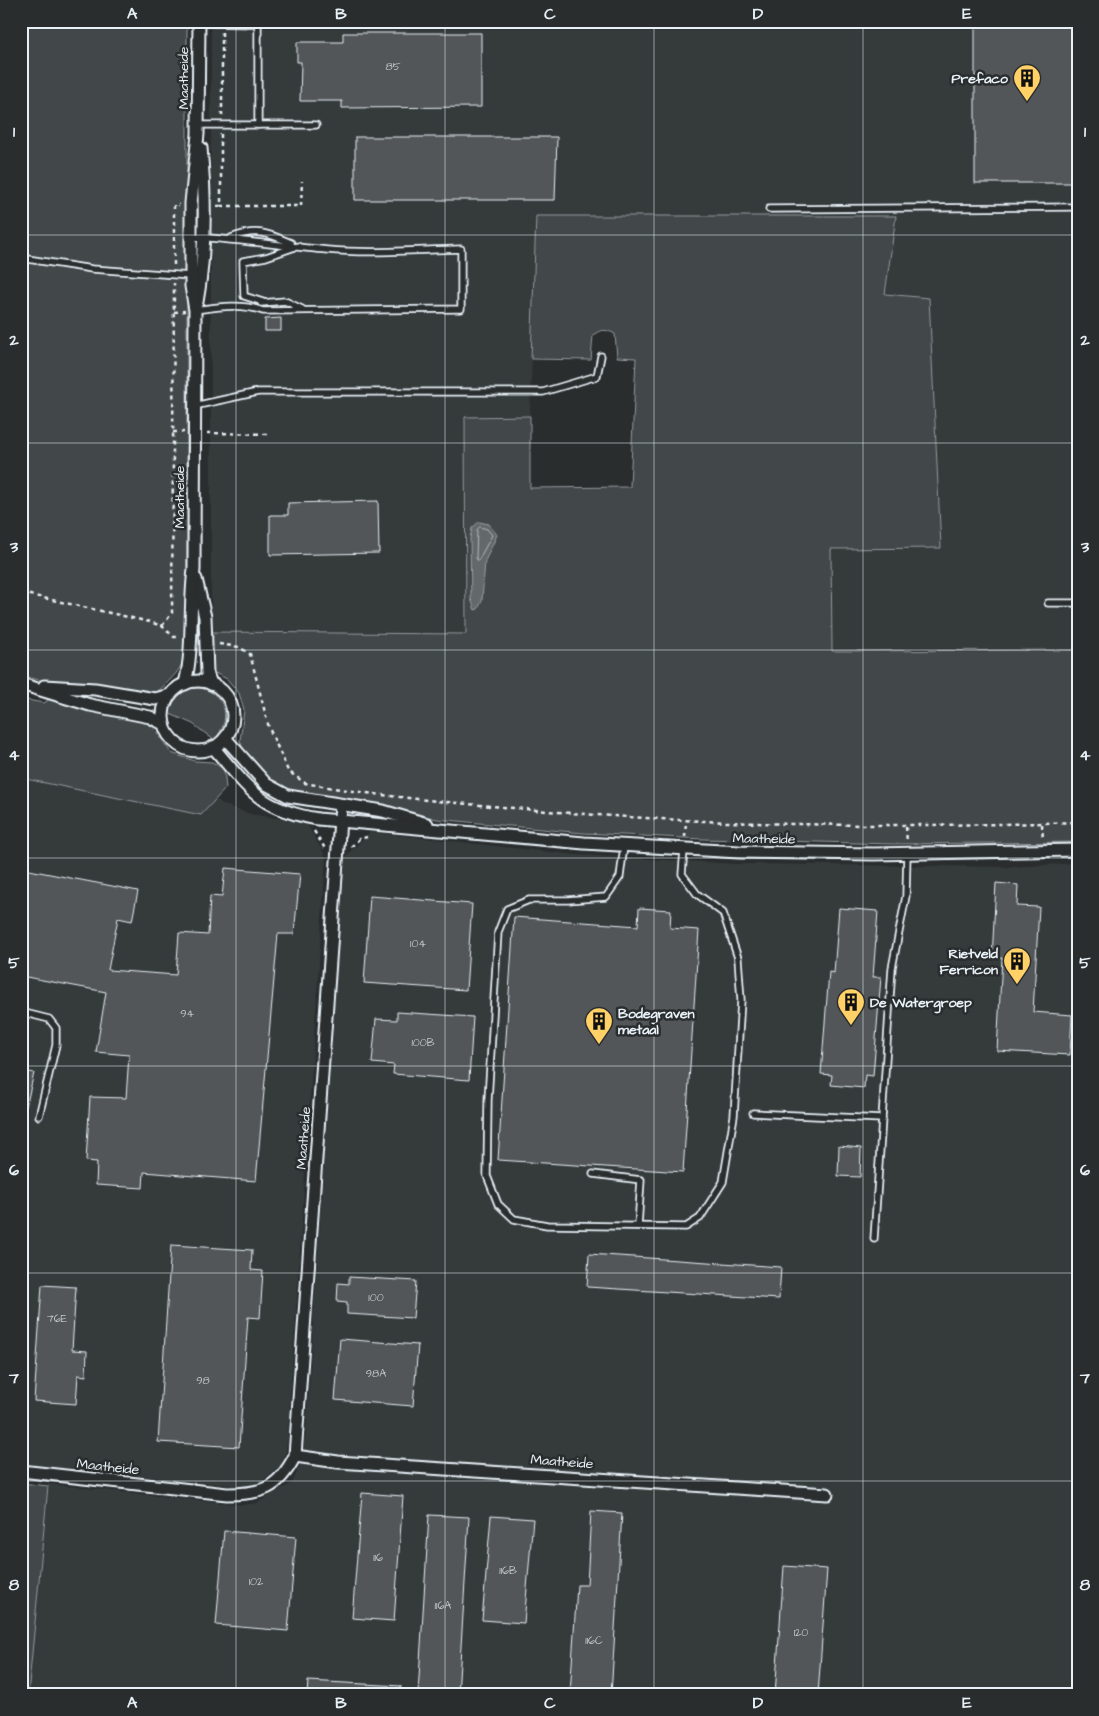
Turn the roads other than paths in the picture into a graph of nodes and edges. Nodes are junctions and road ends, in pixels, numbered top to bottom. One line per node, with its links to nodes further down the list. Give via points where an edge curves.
1 (199, 22): 2 (lane); 5 (street, Maatheide)
2 (258, 23): 3 (lane)
3 (258, 125): 4 (lane); 5 (lane)
4 (316, 125)
5 (198, 130): 8 (street, Maatheide); 9 (street, Maatheide, via 204,189)
6 (1078, 207): 7 (lane)
7 (769, 209)
8 (191, 237): 9 (lane); 13 (street, Maatheide)
9 (204, 238): 10 (lane); 13 (street, Maatheide)
10 (230, 238): 11 (lane); 11 (lane, via 245,232 268,233)
11 (298, 246): 14 (lane, via 266,258 243,261 244,296); 17 (lane, via 329,250 461,249 460,309)
12 (21, 258): 13 (lane, via 92,269)
13 (196, 277): 16 (street, Maatheide)
14 (263, 302): 15 (lane); 17 (lane, via 286,301)
15 (252, 307): 16 (lane, via 219,306); 17 (lane, via 263,311)
16 (195, 310): 19 (street, Maatheide)
17 (304, 310)
18 (601, 356): 19 (lane, via 597,376 542,392 258,392)
19 (194, 406): 20 (street, Maatheide)
20 (194, 570): 23 (street, Maatheide); 24 (street, via 205,616 207,673)
21 (1048, 602): 22 (lane)
22 (1078, 602)
23 (185, 684): 24 (street, via 194,681); 26 (street)
24 (211, 684): 28 (street, via 225,694 231,704 232,722)
25 (27, 685): 26 (street, via 95,689 155,699); 27 (street, via 90,705 150,717)
26 (170, 695): 27 (street, via 163,713)
27 (164, 724): 29 (street, via 171,738 183,748 203,750)
28 (225, 738): 29 (street); 30 (street, Maatheide, via 266,784 296,799)
29 (213, 747): 31 (street, Maatheide, via 256,796 292,814)
30 (341, 805): 31 (street, Maatheide); 32 (street, Maatheide, via 383,811)
31 (339, 821): 32 (street, Maatheide); 44 (street, Maatheide)
32 (451, 831): 33 (street, Maatheide)
33 (624, 846): 34 (street, Maatheide); 42 (lane, via 620,878 606,897 529,900 507,909 498,932 488,1094 487,1176 498,1204 514,1219 547,1225)
34 (684, 850): 36 (street, Maatheide); 42 (lane, via 682,874 698,894 723,913 738,958 741,1000 734,1116 723,1182 700,1218 686,1227)
35 (1078, 850): 36 (street, Maatheide)
36 (907, 854): 40 (lane, via 906,896 892,968)
37 (21, 1012): 39 (lane, via 49,1019 56,1028 56,1045)
38 (753, 1113): 40 (lane)
39 (39, 1116)
40 (882, 1119): 43 (lane)
41 (593, 1174): 42 (lane, via 641,1180)
42 (638, 1226)
43 (874, 1239)
44 (295, 1456): 45 (street, Maatheide, via 280,1480 254,1494 227,1494); 46 (street, Maatheide, via 338,1462)
45 (21, 1471)
46 (827, 1494)

